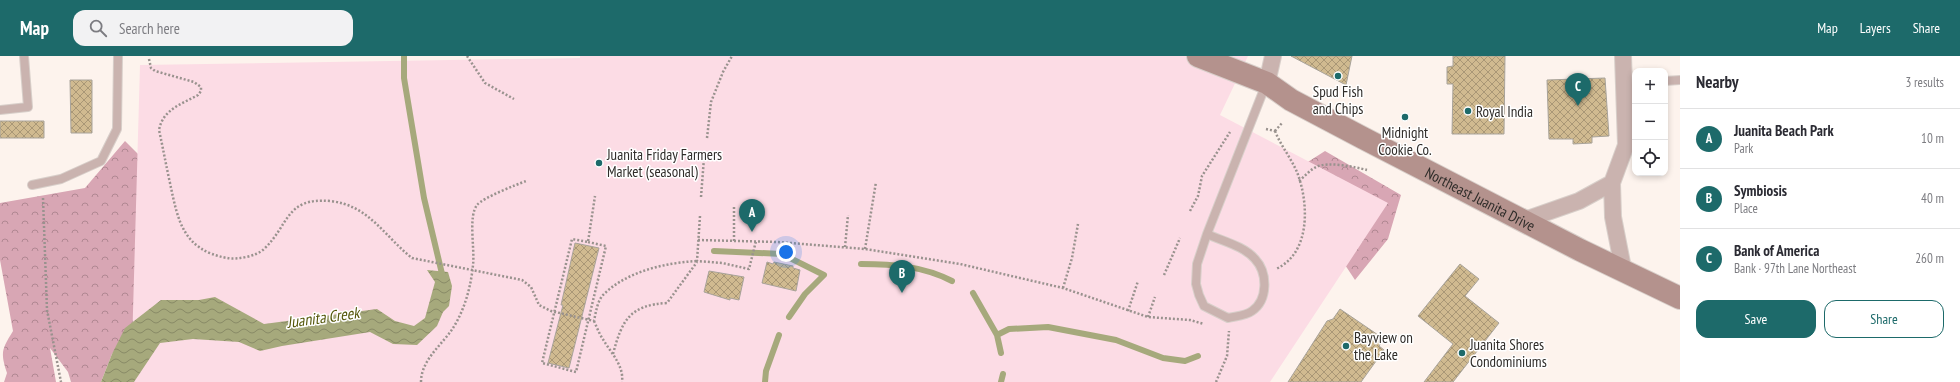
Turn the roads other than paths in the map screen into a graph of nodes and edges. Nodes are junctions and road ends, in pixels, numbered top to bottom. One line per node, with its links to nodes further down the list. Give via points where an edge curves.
1 (24, 56): 10 (lane, via 28,107)
2 (118, 56): 12 (lane, via 117,129 101,161 61,179)
3 (1198, 56): 9 (main road, Northeast Juanita Drive)
4 (1273, 56): 9 (street)
5 (1623, 56): 8 (street)
6 (1668, 80): 7 (lane)
7 (1680, 80)
8 (1630, 82): 11 (street, via 1626,145)
9 (1267, 83): 13 (main road, Northeast Juanita Drive, via 1291,100); 14 (lane)
10 (0, 110)
11 (1612, 183): 13 (street, via 1579,201); 15 (street, via 1613,216)
12 (32, 185)
13 (1522, 220): 15 (main road, Northeast Juanita Drive)
14 (1207, 234): 14 (lane, via 1196,274 1199,295 1204,306 1228,318 1252,311 1264,293 1262,269 1246,251)
15 (1624, 273): 16 (main road, Northeast Juanita Drive)
16 (1679, 300)

